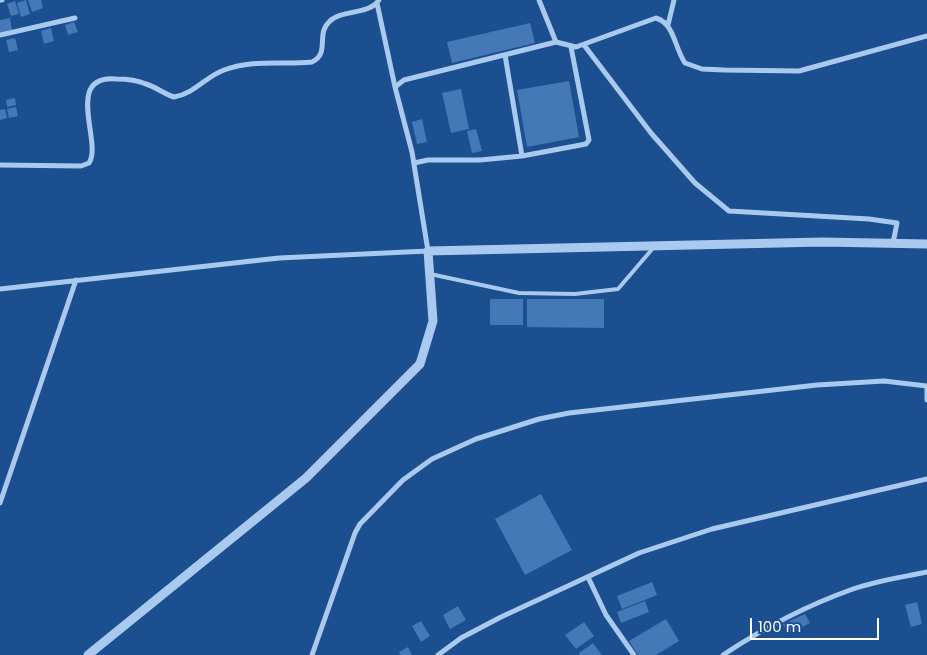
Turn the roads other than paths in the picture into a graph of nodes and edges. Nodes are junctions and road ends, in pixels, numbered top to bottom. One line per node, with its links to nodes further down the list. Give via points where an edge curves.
1 (539, 0): 8 (street)
2 (674, 0): 5 (street)
3 (378, 2): 12 (street); 15 (street, via 330,21 322,31 323,51 318,60 312,62 269,61 231,68 204,81 194,90 174,97 126,79 99,80 89,94 86,108 92,154 89,163 81,166)
4 (75, 18): 6 (street)
5 (668, 25): 7 (street, via 685,63 702,69 724,70 799,71); 9 (street, via 656,18 645,20)
6 (0, 35)
7 (927, 36)
8 (556, 42): 10 (street); 11 (street)
9 (584, 45): 10 (street); 16 (street, via 657,140 695,183 729,211 897,223)
10 (571, 47): 13 (street, via 589,140 582,147)
11 (505, 55): 12 (street, via 404,80); 13 (street)
12 (395, 87): 14 (street)
13 (522, 156): 14 (street)
14 (414, 163): 19 (street)
15 (0, 165)
16 (893, 243): 17 (street); 18 (street)
17 (927, 244)
18 (656, 245): 19 (street); 20 (lane, via 618,289 575,294 519,293)
19 (428, 252): 20 (street); 21 (street, via 279,258)
20 (430, 274): 29 (street, via 433,321 420,364 306,478)
21 (76, 280): 22 (street); 26 (street)
22 (0, 289)
23 (927, 387): 24 (street); 30 (street, via 884,381 569,413 485,436 432,459 403,480 360,524)
24 (927, 400)
25 (927, 479): 28 (street, via 712,529 639,553)
26 (0, 503)
27 (927, 572): 33 (street, via 853,589 780,622)
28 (588, 577): 31 (street, via 501,617 461,638); 32 (street, via 606,615)
29 (88, 655)
30 (312, 655)
31 (438, 655)
32 (634, 655)
33 (723, 655)

